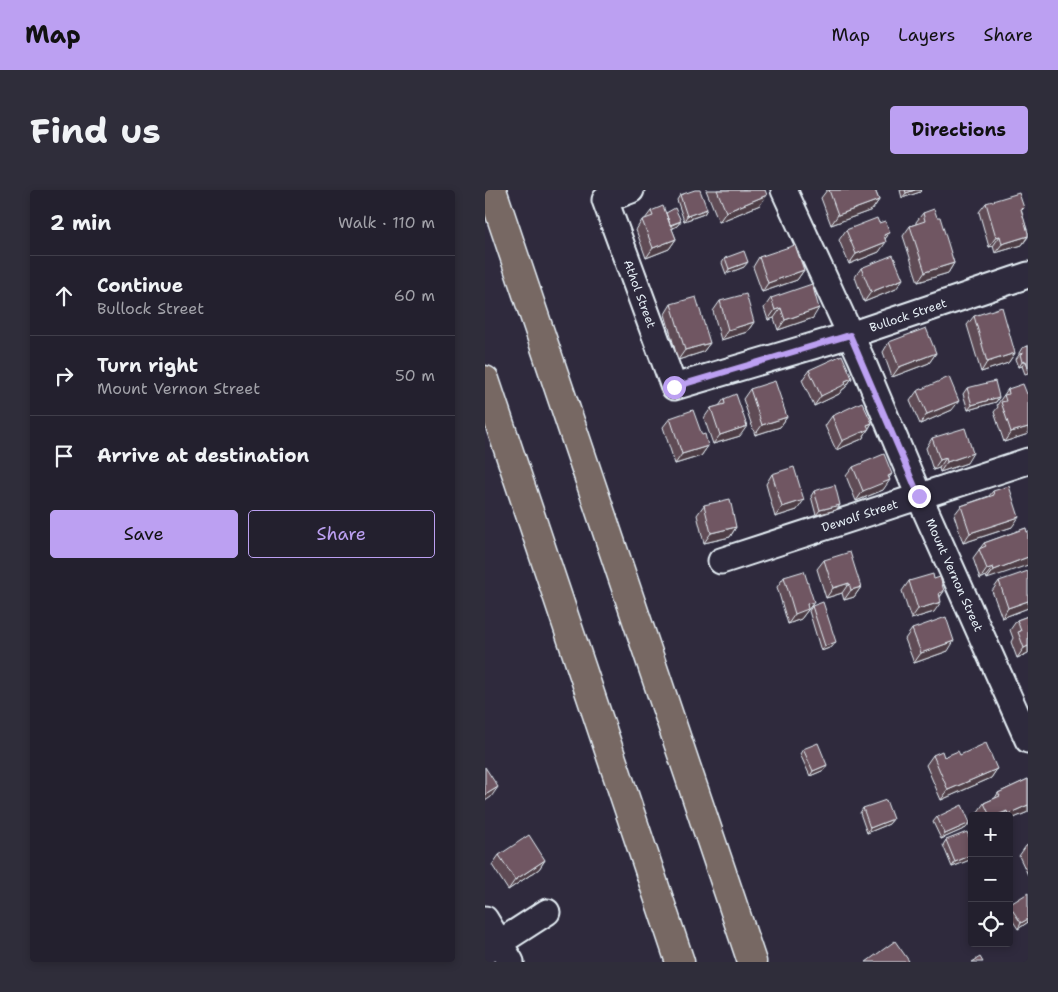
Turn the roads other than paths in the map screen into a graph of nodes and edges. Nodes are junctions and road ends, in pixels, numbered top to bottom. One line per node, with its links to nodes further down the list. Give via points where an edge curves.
1 (492, 190): 16 (highway)
2 (631, 190): 7 (street, Athol Street, via 605,200)
3 (784, 190): 5 (street, Mount Vernon Street)
4 (1028, 275): 5 (street, Bullock Street)
5 (850, 335): 7 (street, Bullock Street); 9 (street, Mount Vernon Street)
6 (485, 380): 15 (highway)
7 (674, 387)
8 (1028, 461): 9 (street, Dewolf Street)
9 (919, 496): 10 (street, Dewolf Street); 11 (street, Mount Vernon Street)
10 (721, 561)
11 (1028, 740)
12 (547, 912): 14 (street)
13 (485, 919): 14 (street)
14 (499, 952)
15 (680, 962)
16 (752, 962)

